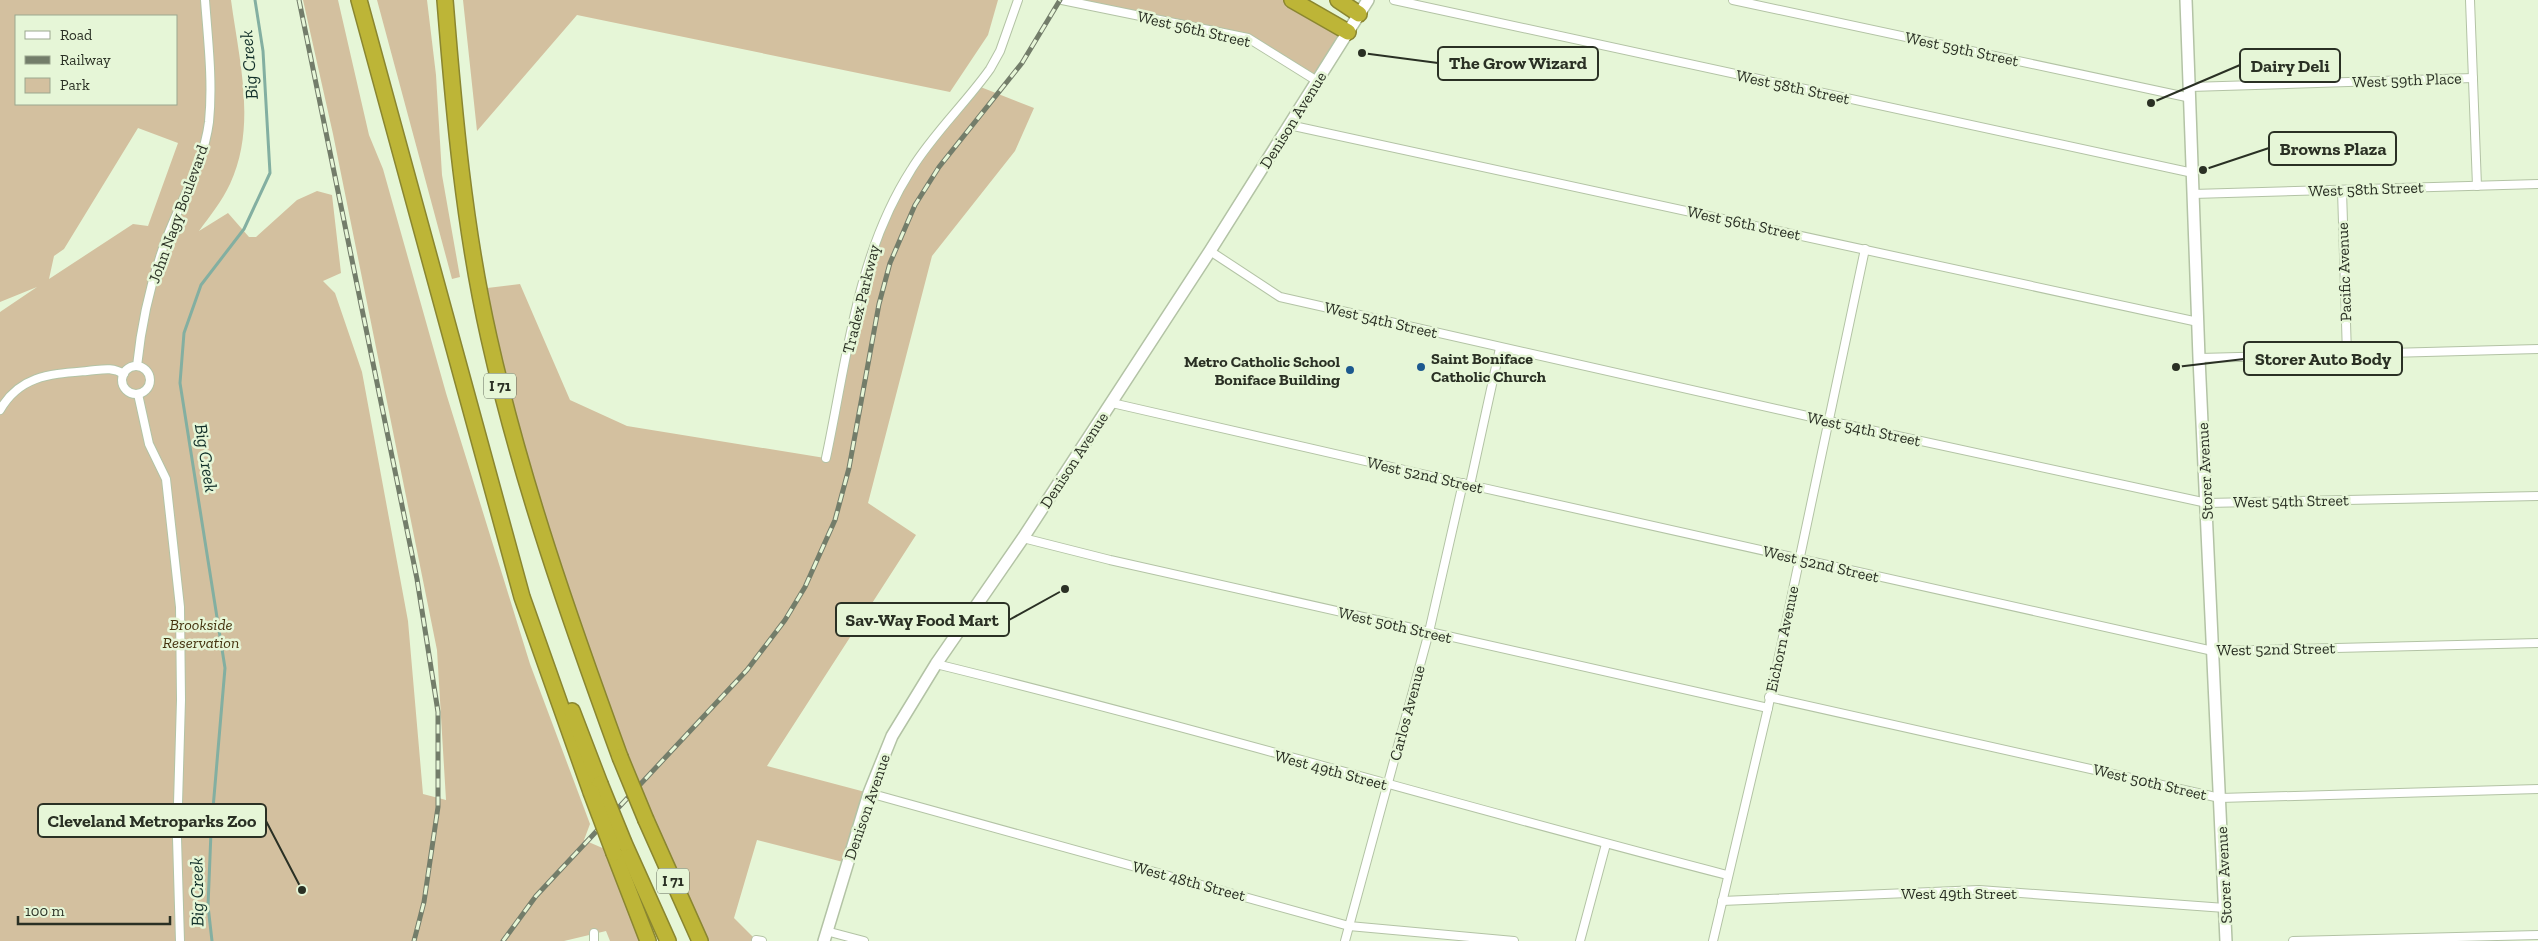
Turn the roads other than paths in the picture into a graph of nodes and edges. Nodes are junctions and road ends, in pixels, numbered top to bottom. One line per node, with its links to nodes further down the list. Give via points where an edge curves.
1 (205, 0): 31 (street, John Nagy Boulevard, via 210,62 209,122 199,163 162,250 142,322)
2 (359, 0): 54 (highway, I 71, bridge, via 528,616)
3 (445, 0): 64 (highway, I 71, bridge, via 459,154 488,337 526,481 620,757)
4 (1018, 0): 37 (street, Tradex Parkway, via 990,69 911,169 883,221 865,273)
5 (1062, 0): 16 (street, West 56th Street, via 1248,38)
6 (1292, 0): 14 (highway)
7 (1338, 0): 13 (highway)
8 (1368, 0): 13 (main road, Denison Avenue)
9 (1394, 0): 19 (street, West 58th Street)
10 (1733, 0): 17 (street, West 59th Street)
11 (2186, 0): 17 (main road, Storer Avenue)
12 (2470, 0): 15 (street)
13 (1359, 14): 14 (main road, Denison Avenue)
14 (1348, 32): 16 (main road, Denison Avenue)
15 (2473, 78): 17 (street, West 59th Place); 21 (street)
16 (1317, 81): 18 (main road, Denison Avenue)
17 (2191, 93): 19 (main road, Storer Avenue)
18 (1289, 126): 24 (street, West 56th Street); 25 (main road, Denison Avenue)
19 (2192, 173): 23 (main road, Storer Avenue)
20 (2538, 184): 21 (street, West 58th Street)
21 (2477, 186): 22 (street, West 58th Street)
22 (2342, 190): 23 (street, West 58th Street); 29 (street, Pacific Avenue)
23 (2193, 194): 26 (main road, Storer Avenue)
24 (1865, 248): 26 (street, West 56th Street); 36 (street, Eichorn Avenue)
25 (1210, 251): 27 (street, West 54th Street, via 1280,297); 34 (main road, Denison Avenue)
26 (2198, 322): 30 (main road, Storer Avenue)
27 (1500, 348): 36 (street, West 54th Street); 38 (street, Carlos Avenue)
28 (2538, 349): 29 (street)
29 (2347, 355): 30 (street)
30 (2199, 358): 40 (main road, Storer Avenue)
31 (138, 366): 32 (street, via 129,368); 33 (street, via 146,370 150,378 149,386)
32 (124, 374): 33 (street, via 124,387 130,393); 35 (street, via 116,369 55,372 31,380 6,399)
33 (138, 394): 61 (street, via 150,444 166,479 180,607 177,838)
34 (1112, 403): 38 (street, West 52nd Street); 41 (main road, Denison Avenue)
35 (0, 410)
36 (1829, 421): 40 (street, West 54th Street); 42 (street, Eichorn Avenue)
37 (826, 458)
38 (1466, 484): 42 (street, West 52nd Street); 43 (street, Carlos Avenue)
39 (2538, 496): 40 (street, West 54th Street)
40 (2207, 503): 45 (main road, Storer Avenue)
41 (1023, 538): 43 (street, West 50th Street); 46 (main road, Denison Avenue)
42 (1799, 559): 45 (street, West 52nd Street); 47 (street, Eichorn Avenue)
43 (1429, 632): 48 (street, West 50th Street); 49 (street, Carlos Avenue)
44 (2538, 643): 45 (street, West 52nd Street)
45 (2213, 651): 52 (main road, Storer Avenue)
46 (936, 664): 49 (street, West 49th Street); 51 (main road, Denison Avenue, via 892,736)
47 (1769, 697): 48 (street, Eichorn Avenue); 52 (street, West 50th Street)
48 (1768, 708): 55 (street, Eichorn Avenue)
49 (1387, 785): 53 (street, West 49th Street); 58 (street, Carlos Avenue)
50 (2538, 789): 52 (street, West 50th Street)
51 (869, 793): 58 (street, West 48th Street); 59 (main road, Denison Avenue)
52 (2220, 798): 57 (main road, Storer Avenue)
53 (1606, 844): 55 (street, West 49th Street); 68 (street)
54 (619, 848): 62 (highway); 63 (highway, I 71)
55 (1727, 875): 56 (street, Eichorn Avenue)
56 (1722, 901): 57 (street, West 49th Street, via 1962,890); 69 (street, Eichorn Avenue)
57 (2225, 908): 70 (main road, Storer Avenue)
58 (1349, 926): 66 (street, Carlos Avenue); 67 (street, West 48th Street)
59 (825, 936): 65 (street)
60 (2538, 936): 71 (street)
61 (180, 941)
62 (648, 941)
63 (668, 941)
64 (700, 941)
65 (864, 941)
66 (1345, 941)
67 (1514, 941)
68 (1580, 941)
69 (1713, 941)
70 (2226, 941)
71 (2293, 941)

